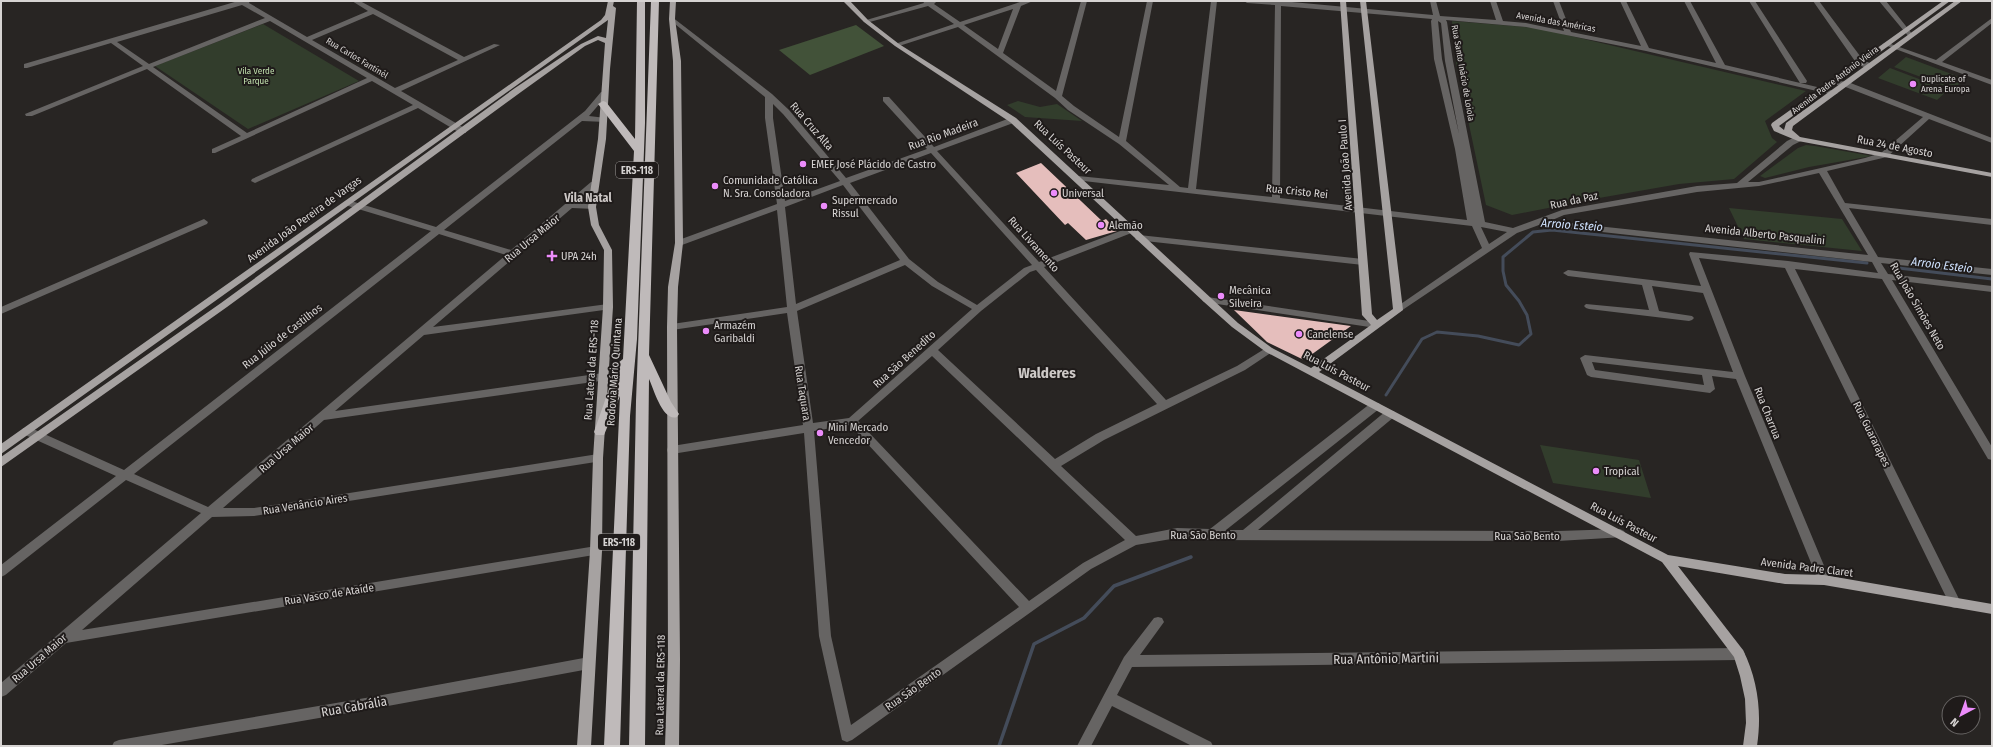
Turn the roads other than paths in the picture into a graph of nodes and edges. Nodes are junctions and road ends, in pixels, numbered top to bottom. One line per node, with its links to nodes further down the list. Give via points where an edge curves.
1 (244, 1): 31 (street, Rua Carlos Fantinél); 44 (street)
2 (355, 1): 29 (street)
3 (612, 1): 41 (main road, Avenida João Pereira de Vargas, via 608,16); 45 (main road, Rua Lateral da ERS-118)
4 (641, 1): 87 (highway, Rodovia Mário Quintana / ERS-118)
5 (655, 1): 148 (highway, ERS-118)
6 (673, 1): 32 (main road, Rua Lateral da ERS-118)
7 (846, 1): 35 (main road, Rua Luís Pasteur)
8 (1030, 1): 26 (street)
9 (1084, 1): 69 (street)
10 (1150, 1): 85 (street)
11 (1214, 1): 98 (street)
12 (1247, 1): 24 (street, Avenida das Américas)
13 (1303, 1): 27 (street, Avenida das Américas)
14 (1433, 1): 30 (street)
15 (1493, 1): 33 (street)
16 (1556, 1): 37 (street)
17 (1623, 1): 49 (street)
18 (1687, 1): 55 (street)
19 (1752, 1): 60 (street)
20 (1816, 1): 53 (street)
21 (1882, 1): 40 (street)
22 (1959, 1): 25 (main road, Avenida Padre Antônio Vieira)
23 (930, 2): 35 (street); 36 (street)
24 (1278, 2): 27 (street, Avenida das Américas); 99 (street)
25 (1947, 3): 40 (main road, Avenida Padre Antônio Vieira)
26 (1018, 5): 36 (street); 51 (street)
27 (1343, 5): 28 (street, Avenida das Américas); 106 (main road, Avenida João Paulo I)
28 (1363, 6): 30 (street, Avenida das Américas); 107 (main road)
29 (374, 11): 43 (street); 52 (street)
30 (1436, 15): 33 (street, Avenida das Américas); 111 (street, Rua Santo Inácio de Loiola, via 1434,21 1438,59)
31 (270, 18): 43 (street, Rua Carlos Fantinél); 58 (street)
32 (672, 19): 38 (street, Rua Cruz Alta); 39 (main road, Rua Lateral da ERS-118)
33 (1499, 20): 37 (street, Avenida das Américas)
34 (1992, 20): 54 (street)
35 (866, 21): 48 (main road, Rua Luís Pasteur)
36 (958, 25): 48 (street); 51 (street)
37 (1567, 30): 49 (street, Avenida das Américas)
38 (688, 31): 39 (street); 68 (street, Rua Cruz Alta)
39 (673, 32): 116 (main road, Rua Lateral da ERS-118, via 677,61)
40 (1908, 33): 46 (main road, Avenida Padre Antônio Vieira); 50 (main road, Avenida Padre Antônio Vieira)
41 (585, 34): 42 (main road, via 596,35); 63 (main road, Avenida João Pereira de Vargas)
42 (596, 38): 45 (main road); 65 (main road, Avenida João Pereira de Vargas)
43 (307, 39): 59 (street, Rua Carlos Fantinél)
44 (112, 41): 56 (street); 58 (street)
45 (610, 42): 67 (main road, Rua Lateral da ERS-118)
46 (1886, 44): 50 (street); 53 (main road, Avenida Padre Antônio Vieira)
47 (496, 45): 52 (street)
48 (897, 45): 79 (main road, Rua Luís Pasteur)
49 (1644, 47): 55 (street, Avenida das Américas)
50 (1894, 47): 54 (street); 57 (main road, Avenida Padre Antônio Vieira)
51 (1000, 54): 69 (street)
52 (464, 60): 66 (street)
53 (1860, 62): 57 (street); 62 (main road, Avenida Padre Antônio Vieira)
54 (1937, 63): 61 (street)
55 (1721, 65): 60 (street, Avenida das Américas); 62 (street, Avenida das Américas)
56 (27, 66)
57 (1869, 66): 64 (main road, Avenida Padre Antônio Vieira)
58 (148, 67): 74 (street); 82 (street)
59 (373, 78): 66 (street, Rua Carlos Fantinél); 82 (street)
60 (1803, 81): 62 (street, Avenida das Américas)
61 (1992, 83)
62 (1828, 86): 64 (street); 64 (street, Avenida das Américas); 83 (main road, Avenida Padre Antônio Vieira, via 1775,125 1777,129)
63 (510, 88): 65 (main road); 80 (main road, Avenida João Pereira de Vargas)
64 (1839, 89): 75 (street); 83 (main road, Avenida Padre Antônio Vieira, via 1788,127 1788,131)
65 (518, 90): 81 (main road, Avenida João Pereira de Vargas)
66 (394, 91): 71 (street, Rua Carlos Fantinél)
67 (604, 94): 72 (main road, Rua Lateral da ERS-118); 77 (street, Rua Júlio de Castilhos)
68 (769, 96): 73 (street, Rua Cruz Alta); 76 (street, Rua Taquara)
69 (1058, 96): 85 (street)
70 (886, 99): 86 (street, Rua Livramento)
71 (418, 104): 80 (street, Rua Carlos Fantinél); 93 (street)
72 (603, 104): 78 (main road, Rua Lateral da ERS-118); 87 (highway)
73 (786, 112): 76 (street); 94 (street, Rua Cruz Alta)
74 (29, 114)
75 (1928, 116): 84 (street); 89 (street)
76 (769, 118): 104 (street, Rua Taquara)
77 (580, 120): 78 (street); 112 (street, Rua Júlio de Castilhos)
78 (603, 120): 95 (main road, Rua Lateral da ERS-118)
79 (1013, 120): 86 (street, Rua Rio Madeira); 92 (main road, Rua Luís Pasteur)
80 (455, 127): 81 (street, Rua Carlos Fantinél); 100 (main road, Avenida João Pereira de Vargas)
81 (463, 131): 103 (main road, Avenida João Pereira de Vargas)
82 (246, 136): 88 (street)
83 (1797, 138): 89 (main road, Rua 24 de Agosto); 96 (street)
84 (1992, 141)
85 (1122, 142): 97 (street)
86 (931, 149): 94 (street, Rua Rio Madeira); 123 (street, Rua Livramento)
87 (638, 150): 145 (highway, Rodovia Mário Quintana / ERS-118)
88 (215, 151)
89 (1884, 155): 90 (street, Rua da Paz); 91 (main road, Rua 24 de Agosto)
90 (1821, 169): 96 (street, Rua da Paz, via 1759,184); 102 (street, Rua João Simões Neto)
91 (1992, 175)
92 (1078, 178): 97 (street, Rua Cristo Rei); 113 (main road, Rua Luís Pasteur)
93 (255, 181)
94 (845, 182): 104 (street, Rua Rio Madeira); 120 (street, Rua Cruz Alta)
95 (594, 184): 101 (street, Rua Ursa Maior); 105 (main road, Rua Lateral da ERS-118)
96 (1739, 186): 109 (street, Rua da Paz, via 1697,189 1562,213)
97 (1178, 189): 98 (street, Rua Cristo Rei)
98 (1192, 191): 99 (street, Rua Cristo Rei)
99 (1276, 200): 106 (street, Rua Cristo Rei)
100 (348, 203): 103 (street); 131 (main road, Avenida João Pereira de Vargas)
101 (571, 205): 105 (street); 118 (street, Rua Ursa Maior)
102 (1843, 205): 110 (street); 119 (street, Rua João Simões Neto)
103 (359, 206): 112 (street); 133 (main road, Avenida João Pereira de Vargas)
104 (781, 206): 116 (street, Rua Rio Madeira); 136 (street, Rua Taquara)
105 (592, 207): 135 (main road, Rua Lateral da ERS-118, via 595,225 608,250)
106 (1359, 209): 107 (street, Rua Cristo Rei); 121 (main road, Avenida João Paulo I)
107 (1387, 212): 111 (street, Rua Cristo Rei); 138 (main road)
108 (204, 222): 139 (street)
109 (1535, 222): 114 (street, Rua da Paz); 119 (street, Avenida Alberto Pasqualini)
110 (1992, 222)
111 (1476, 223): 114 (street, Rua Cristo Rei); 117 (street)
112 (437, 230): 118 (street); 172 (street, Rua Júlio de Castilhos)
113 (1130, 230): 115 (main road, Rua Luís Pasteur); 123 (street, Rua São Benedito)
114 (1514, 231): 117 (street, Rua da Paz)
115 (1139, 238): 121 (street); 132 (main road, Rua Luís Pasteur)
116 (678, 243): 143 (main road, Rua Lateral da ERS-118)
117 (1487, 249): 138 (street, Rua da Paz)
118 (513, 254): 144 (street, Rua Ursa Maior)
119 (1877, 260): 124 (street, Avenida Alberto Pasqualini); 126 (street, Rua João Simões Neto)
120 (906, 261): 136 (street); 137 (street, Rua Cruz Alta, via 935,284)
121 (1363, 262): 142 (main road, Avenida João Paulo I, via 1367,316)
122 (1788, 264): 126 (street); 129 (street, Rua Charrua, via 1693,254); 183 (street, Rua Guararapes)
123 (1037, 265): 137 (street, Rua São Benedito); 155 (street, Rua Livramento)
124 (1992, 272)
125 (1568, 273): 127 (street)
126 (1886, 275): 128 (street); 167 (street, Rua João Simões Neto)
127 (1646, 283): 129 (street); 140 (street)
128 (1989, 288): 130 (street)
129 (1707, 290): 153 (street, Rua Charrua)
130 (1992, 297)
131 (213, 300): 133 (main road); 149 (main road, Avenida João Pereira de Vargas)
132 (1207, 300): 142 (street); 147 (main road, Rua Luís Pasteur, via 1245,334)
133 (224, 305): 150 (main road, Avenida João Pereira de Vargas)
134 (1589, 306): 140 (street)
135 (608, 307): 144 (street); 154 (main road, Rua Lateral da ERS-118)
136 (792, 309): 143 (street); 161 (street, Rua Taquara)
137 (978, 309): 146 (street, Rua São Benedito)
138 (1398, 310): 142 (main road, Rua da Paz)
139 (1, 311)
140 (1655, 313): 141 (street)
141 (1689, 318)
142 (1376, 325): 151 (main road, Rua da Paz)
143 (672, 327): 157 (main road, Rua Lateral da ERS-118)
144 (422, 332): 159 (street, Rua Ursa Maior)
145 (631, 339): 163 (highway); 196 (highway, Rodovia Mário Quintana / ERS-118, via 624,416)
146 (932, 350): 160 (street, Rua São Benedito); 170 (street)
147 (1269, 350): 151 (main road, Rua Luís Pasteur); 155 (street, via 1241,368)
148 (644, 355): 157 (highway); 197 (highway, ERS-118)
149 (122, 363): 150 (main road); 162 (main road, Avenida João Pereira de Vargas)
150 (134, 369): 164 (main road, Avenida João Pereira de Vargas)
151 (1312, 372): 156 (main road, Rua Luís Pasteur)
152 (1706, 373): 152 (street, via 1710,389 1591,373 1585,358); 153 (street)
153 (1740, 376): 182 (street, Rua Charrua)
154 (603, 377): 159 (street); 163 (main road, Rua Lateral da ERS-118)
155 (1164, 405): 170 (street)
156 (1375, 406): 158 (main road, Rua Luís Pasteur); 171 (street)
157 (673, 414): 166 (main road, Rua Lateral da ERS-118)
158 (1390, 414): 173 (street); 176 (main road, Rua Luís Pasteur)
159 (322, 416): 174 (street, Rua Ursa Maior)
160 (852, 421): 161 (street); 184 (street)
161 (809, 426): 166 (street); 193 (street, Rua Taquara, via 825,636)
162 (27, 431): 164 (street, Rua Venâncio Aires); 165 (main road, Avenida João Pereira de Vargas)
163 (600, 432): 168 (main road, Rua Lateral da ERS-118)
164 (39, 436): 169 (main road, Avenida João Pereira de Vargas); 172 (street, Rua Venâncio Aires)
165 (1, 450)
166 (672, 450): 198 (main road, Rua Lateral da ERS-118)
167 (1992, 456)
168 (598, 458): 174 (street, Rua Venâncio Aires, via 254,512); 179 (main road, Rua Lateral da ERS-118)
169 (1, 463)
170 (1054, 465): 178 (street)
171 (1299, 465): 173 (street); 175 (street)
172 (124, 475): 174 (street, Rua Venâncio Aires); 181 (street, Rua Júlio de Castilhos)
173 (1314, 476): 177 (street)
174 (211, 513): 187 (street, Rua Ursa Maior)
175 (1211, 534): 177 (street, Rua São Bento); 178 (street, Rua São Bento, via 1177,533)
176 (1620, 534): 177 (street, Rua São Bento); 180 (main road, Rua Luís Pasteur)
177 (1245, 536)
178 (1134, 541): 184 (street, Rua São Bento, via 1087,566)
179 (596, 552): 187 (street, Rua Vasco de Ataíde); 190 (main road, Rua Lateral da ERS-118)
180 (1666, 559): 182 (main road, Avenida Padre Claret, via 1785,579); 188 (main road, Rua Luís Pasteur)
181 (1, 572)
182 (1824, 580): 183 (main road, Avenida Padre Claret)
183 (1955, 603): 185 (main road, Avenida Padre Claret)
184 (1028, 608): 193 (street, Rua São Bento)
185 (1992, 609)
186 (1158, 622): 189 (street)
187 (62, 638): 191 (street, Rua Ursa Maior)
188 (1739, 654): 189 (street, Rua Antônio Martini); 201 (main road, Rua Luís Pasteur, via 1752,698)
189 (1128, 662): 192 (street)
190 (590, 663): 194 (street, Rua Cabrália); 195 (main road, Rua Lateral da ERS-118)
191 (1, 691)
192 (1109, 698): 199 (street); 200 (street)
193 (847, 736)
194 (119, 746)
195 (584, 746)
196 (612, 746)
197 (637, 746)
198 (672, 746)
199 (1084, 746)
200 (1206, 746)
201 (1750, 746)

